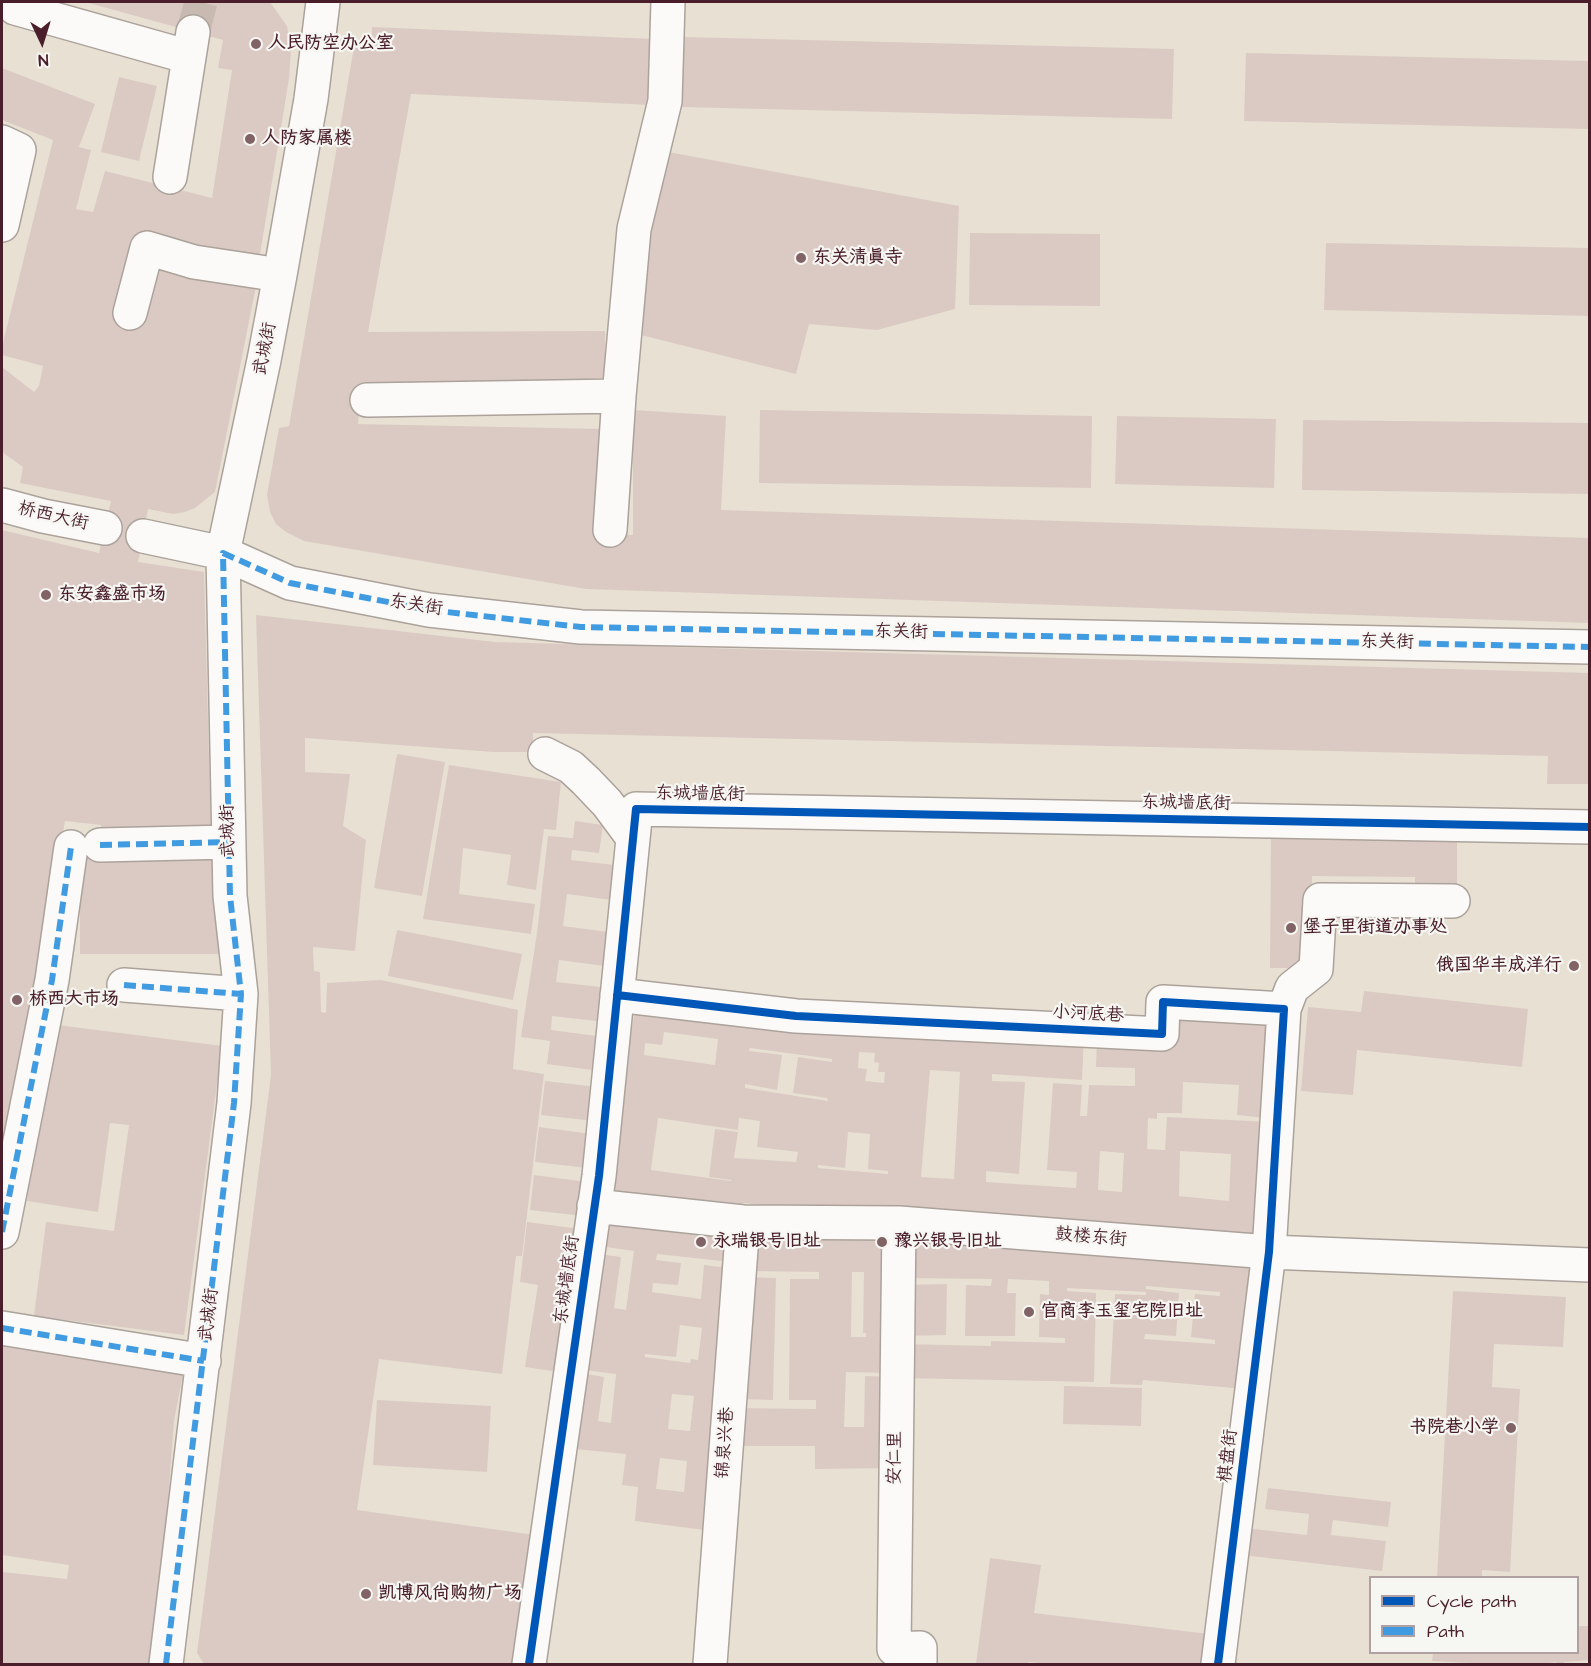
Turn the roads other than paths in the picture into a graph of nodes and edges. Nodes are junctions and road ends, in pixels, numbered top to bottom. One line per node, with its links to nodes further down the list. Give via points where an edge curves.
1 (323, 2): 7 (street, 武城街, via 311,99)
2 (668, 2): 9 (street, via 665,101 634,229)
3 (15, 8): 5 (street, via 191,44)
4 (2, 142): 6 (street, via 19,150)
5 (170, 177)
6 (2, 225)
7 (280, 275): 8 (street, via 194,262 147,248); 15 (street, 武城街)
8 (130, 314)
9 (619, 396): 10 (street); 13 (street)
10 (367, 400)
11 (2, 505): 12 (street, 桥西大街)
12 (105, 528)
13 (610, 530)
14 (143, 536): 15 (street)
15 (223, 553): 16 (street, 东关街, via 290,583 429,610 580,627); 20 (street, 武城街)
16 (1590, 647)
17 (545, 754): 19 (street, via 571,767 590,784)
18 (1590, 827): 19 (street, 东城墙底街, via 636,809)
19 (633, 838): 24 (street, 东城墙底街)
20 (229, 842): 23 (street, 武城街, via 230,896); 29 (street, via 86,846 52,980)
21 (1453, 901): 25 (street, via 1320,900 1316,969 1292,988)
22 (124, 985): 23 (street)
23 (241, 994): 33 (street, 武城街, via 234,1103)
24 (617, 995): 25 (street, 小河底巷, via 796,1016 1162,1034 1163,1002); 26 (street, 东城墙底街)
25 (1284, 1009): 30 (street)
26 (594, 1206): 27 (street, 鼓楼东街); 35 (street, 东城墙底街)
27 (743, 1222): 28 (street, 鼓楼东街); 36 (street, 锦泉兴巷)
28 (899, 1224): 30 (street, 鼓楼东街); 37 (street, 安仁里, via 894,1649 920,1648)
29 (2, 1232)
30 (1269, 1252): 31 (street, 鼓楼东街); 38 (street, 棋盘街)
31 (1590, 1265)
32 (2, 1328): 33 (street)
33 (204, 1361): 34 (street, 武城街)
34 (166, 1665)
35 (529, 1665)
36 (710, 1665)
37 (920, 1665)
38 (1218, 1665)

